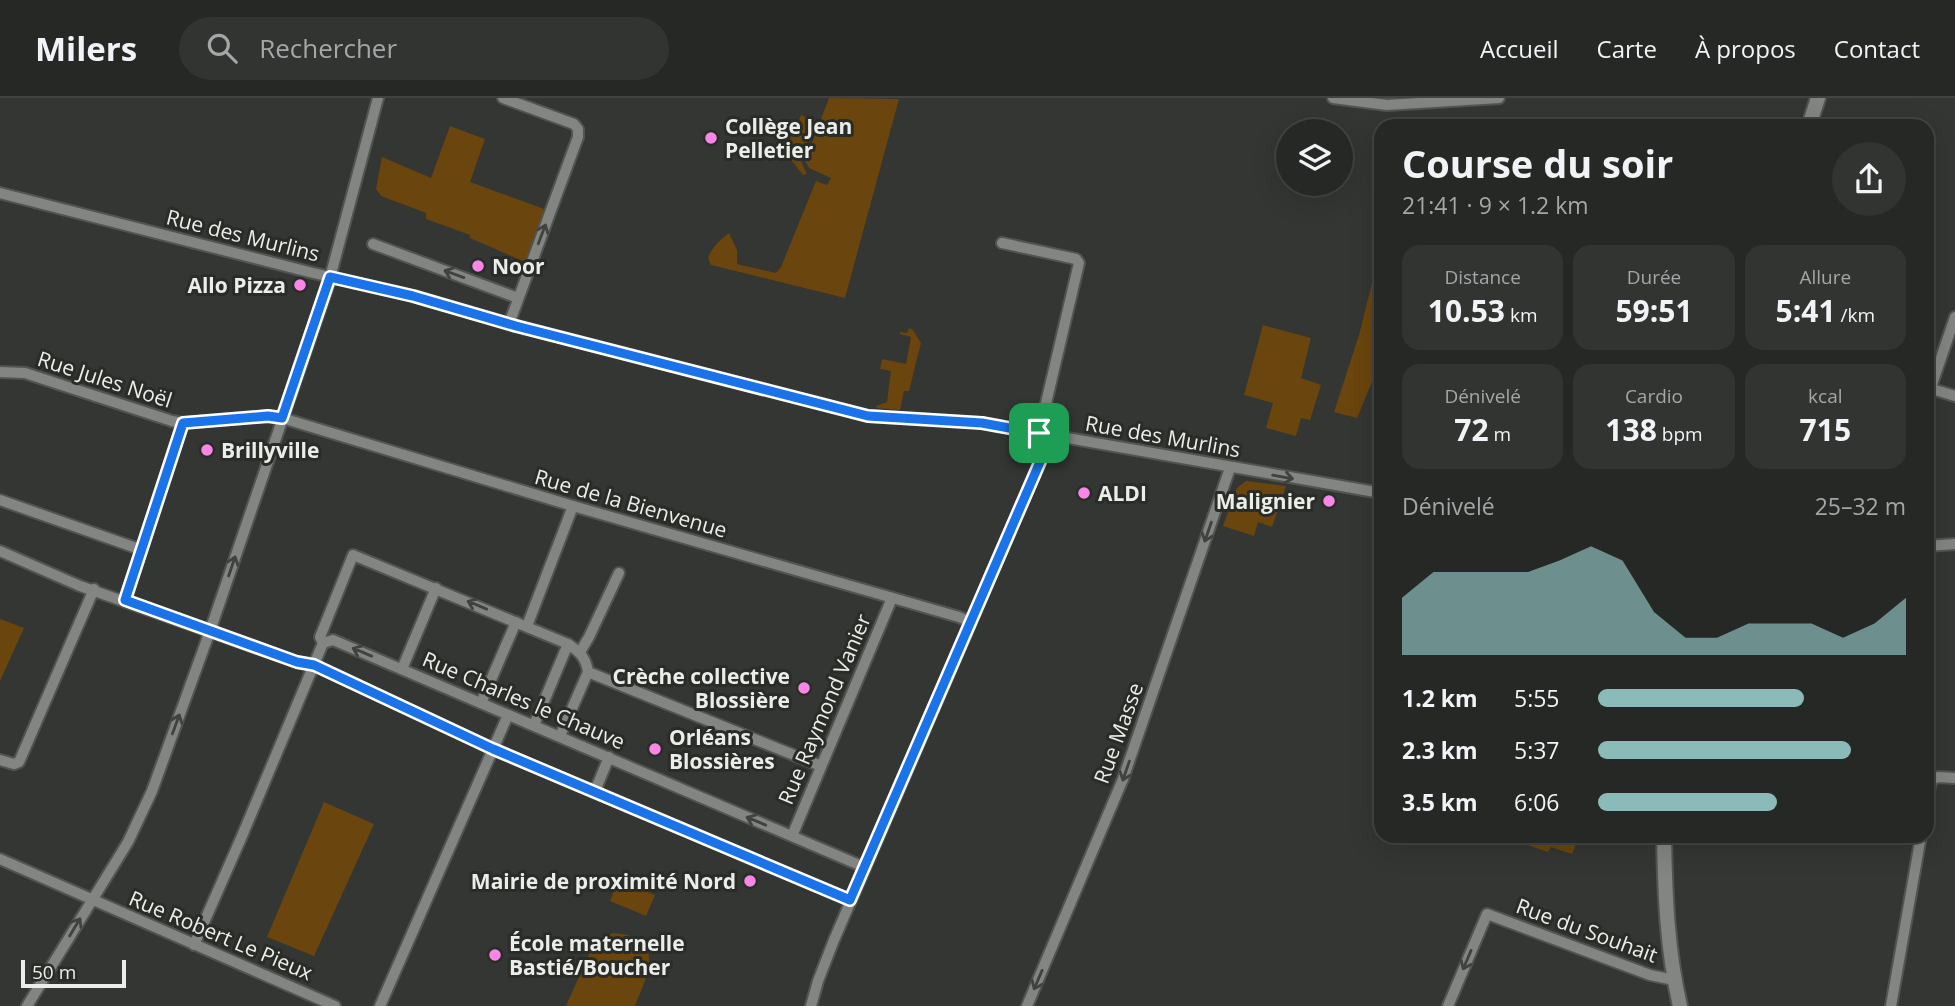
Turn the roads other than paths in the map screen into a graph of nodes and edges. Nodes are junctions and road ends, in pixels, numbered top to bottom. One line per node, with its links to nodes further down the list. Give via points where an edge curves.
1 (378, 98): 10 (street)
2 (503, 98): 11 (street, one-way to 2, via 579,136 574,124)
3 (1333, 98): 4 (street, via 1387,105)
4 (1499, 98)
5 (1818, 98): 6 (street)
6 (1811, 119)
7 (0, 193): 10 (street, Rue des Murlins)
8 (1002, 243): 20 (street, via 1076,259 1079,264)
9 (373, 244): 11 (street, one-way to 9)
10 (330, 277): 13 (street, Rue des Murlins); 18 (street)
11 (518, 298): 13 (street)
12 (1955, 317): 15 (street)
13 (509, 324): 20 (street, Rue des Murlins, via 868,416 982,423)
14 (0, 372): 19 (street, Rue Jules Noël, via 25,373)
15 (1934, 379)
16 (1934, 394): 17 (street)
17 (1955, 396)
18 (282, 418): 19 (street, Rue Jules Noël); 24 (street, Rue de la Bienvenue); 36 (street, one-way to 18)
19 (183, 423): 27 (street)
20 (1043, 434): 21 (street, Rue des Murlins); 34 (street, via 1043,455)
21 (1230, 468): 22 (street, Rue des Murlins, one-way to 22); 67 (street, Rue Masse, one-way to 67, via 1123,779)
22 (1374, 492)
23 (0, 499): 27 (street)
24 (573, 506): 32 (street, Rue de la Bienvenue); 35 (street)
25 (1955, 544): 26 (street)
26 (1934, 546)
27 (142, 550): 33 (street)
28 (0, 551): 31 (street)
29 (619, 573): 39 (street)
30 (436, 588): 35 (street, one-way to 30); 37 (street, via 353,555 320,637); 41 (street)
31 (93, 589): 33 (street); 49 (street, via 19,762)
32 (892, 598): 34 (street, Rue de la Bienvenue); 50 (street, Rue Raymond Vanier)
33 (125, 600): 36 (street)
34 (971, 622): 58 (street)
35 (521, 624): 38 (street); 43 (street)
36 (210, 631): 40 (street); 59 (street, one-way to 36, via 128,842 152,791)
37 (323, 643): 40 (street); 41 (street, Rue Charles le Chauve, one-way to 37, via 333,640)
38 (568, 644): 39 (street); 45 (street)
39 (580, 652): 42 (street)
40 (314, 665): 47 (street); 61 (street)
41 (402, 669): 43 (street, Rue Charles le Chauve)
42 (588, 672): 46 (street); 50 (street)
43 (481, 704): 44 (street, Rue Charles le Chauve)
44 (508, 715): 45 (street, Rue Charles le Chauve); 47 (street)
45 (534, 725): 46 (street, Rue Charles le Chauve)
46 (561, 736): 48 (street, Rue Charles le Chauve)
47 (493, 749): 53 (street); 65 (street)
48 (609, 757): 53 (street); 54 (street, Rue Charles le Chauve, one-way to 48)
49 (0, 760)
50 (821, 766): 54 (street, Rue Raymond Vanier)
51 (1955, 778): 52 (street)
52 (1934, 779)
53 (595, 791): 60 (street)
54 (792, 836): 58 (street, Rue Charles le Chauve)
55 (1664, 843): 62 (street)
56 (1920, 843): 70 (street)
57 (0, 859): 59 (street, Rue Robert Le Pieux)
58 (864, 867): 60 (street)
59 (91, 900): 61 (street, Rue Robert Le Pieux); 63 (street, one-way to 59)
60 (850, 900): 66 (street)
61 (194, 945): 64 (street, Rue Robert Le Pieux)
62 (1674, 980): 68 (street, Rue du Souhait, one-way to 68, via 1487,914); 69 (street)
63 (27, 1006)
64 (335, 1006)
65 (380, 1006)
66 (811, 1006)
67 (1027, 1006)
68 (1448, 1006)
69 (1680, 1006)
70 (1891, 1006)

